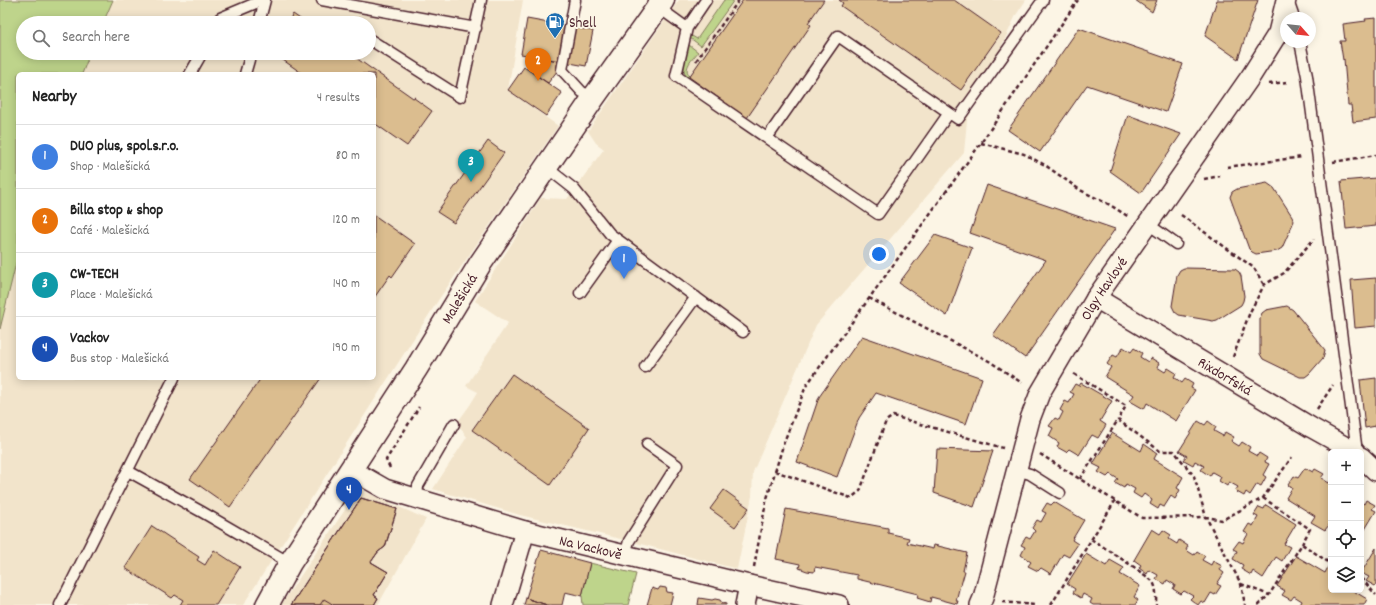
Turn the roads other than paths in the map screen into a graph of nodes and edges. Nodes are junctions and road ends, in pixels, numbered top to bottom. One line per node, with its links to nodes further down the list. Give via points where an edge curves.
1 (264, 0): 10 (lane); 11 (lane)
2 (322, 0): 12 (lane)
3 (481, 0): 12 (lane)
4 (575, 0): 20 (lane, via 562,70 582,92)
5 (706, 0): 13 (lane)
6 (1043, 0): 21 (lane, via 958,119)
7 (1287, 0): 9 (lane); 24 (street, Olgy Havlové, via 1278,33 1252,76)
8 (661, 4): 13 (lane); 20 (street, Malešická)
9 (1292, 12)
10 (225, 16)
11 (261, 16)
12 (476, 28): 14 (lane, via 460,96)
13 (687, 28): 22 (lane, via 676,76)
14 (376, 43)
15 (1301, 48): 36 (lane)
16 (198, 60): 18 (lane)
17 (249, 60): 19 (lane)
18 (191, 72)
19 (246, 72)
20 (594, 97): 23 (street, Malešická)
21 (949, 113): 22 (lane, via 878,214); 22 (lane, via 838,36)
22 (767, 138)
23 (546, 167): 25 (lane, via 574,188 610,234); 38 (street, Malešická, via 480,264 416,369)
24 (1141, 222): 26 (lane); 29 (street, Olgy Havlové)
25 (618, 240): 27 (lane); 28 (lane)
26 (1176, 244)
27 (580, 293)
28 (696, 297): 30 (lane); 31 (lane)
29 (1096, 298): 35 (street, Rixdorfská); 39 (street, Olgy Havlové, via 1040,393)
30 (743, 332)
31 (645, 367)
32 (173, 380): 40 (lane)
33 (454, 424): 43 (lane, via 418,486)
34 (647, 444): 45 (lane, via 678,465 630,541)
35 (1350, 449)
36 (1356, 449)
37 (1364, 460): 41 (street)
38 (350, 469): 43 (street, Na Vackově, via 385,488); 46 (street, Malešická)
39 (1016, 470): 42 (lane, via 1030,474); 53 (street, Olgy Havlové)
40 (128, 471): 46 (lane); 48 (lane)
41 (1376, 471)
42 (1060, 492)
43 (417, 498): 44 (street, Na Vackově)
44 (525, 531): 45 (street, Na Vackově); 50 (street)
45 (625, 555): 47 (street, Na Vackově)
46 (290, 563): 49 (street, Malešická)
47 (749, 585): 51 (street); 52 (street, Na Vackově)
48 (60, 605)
49 (266, 605)
50 (503, 605)
51 (745, 605)
52 (839, 605)
53 (980, 605)

